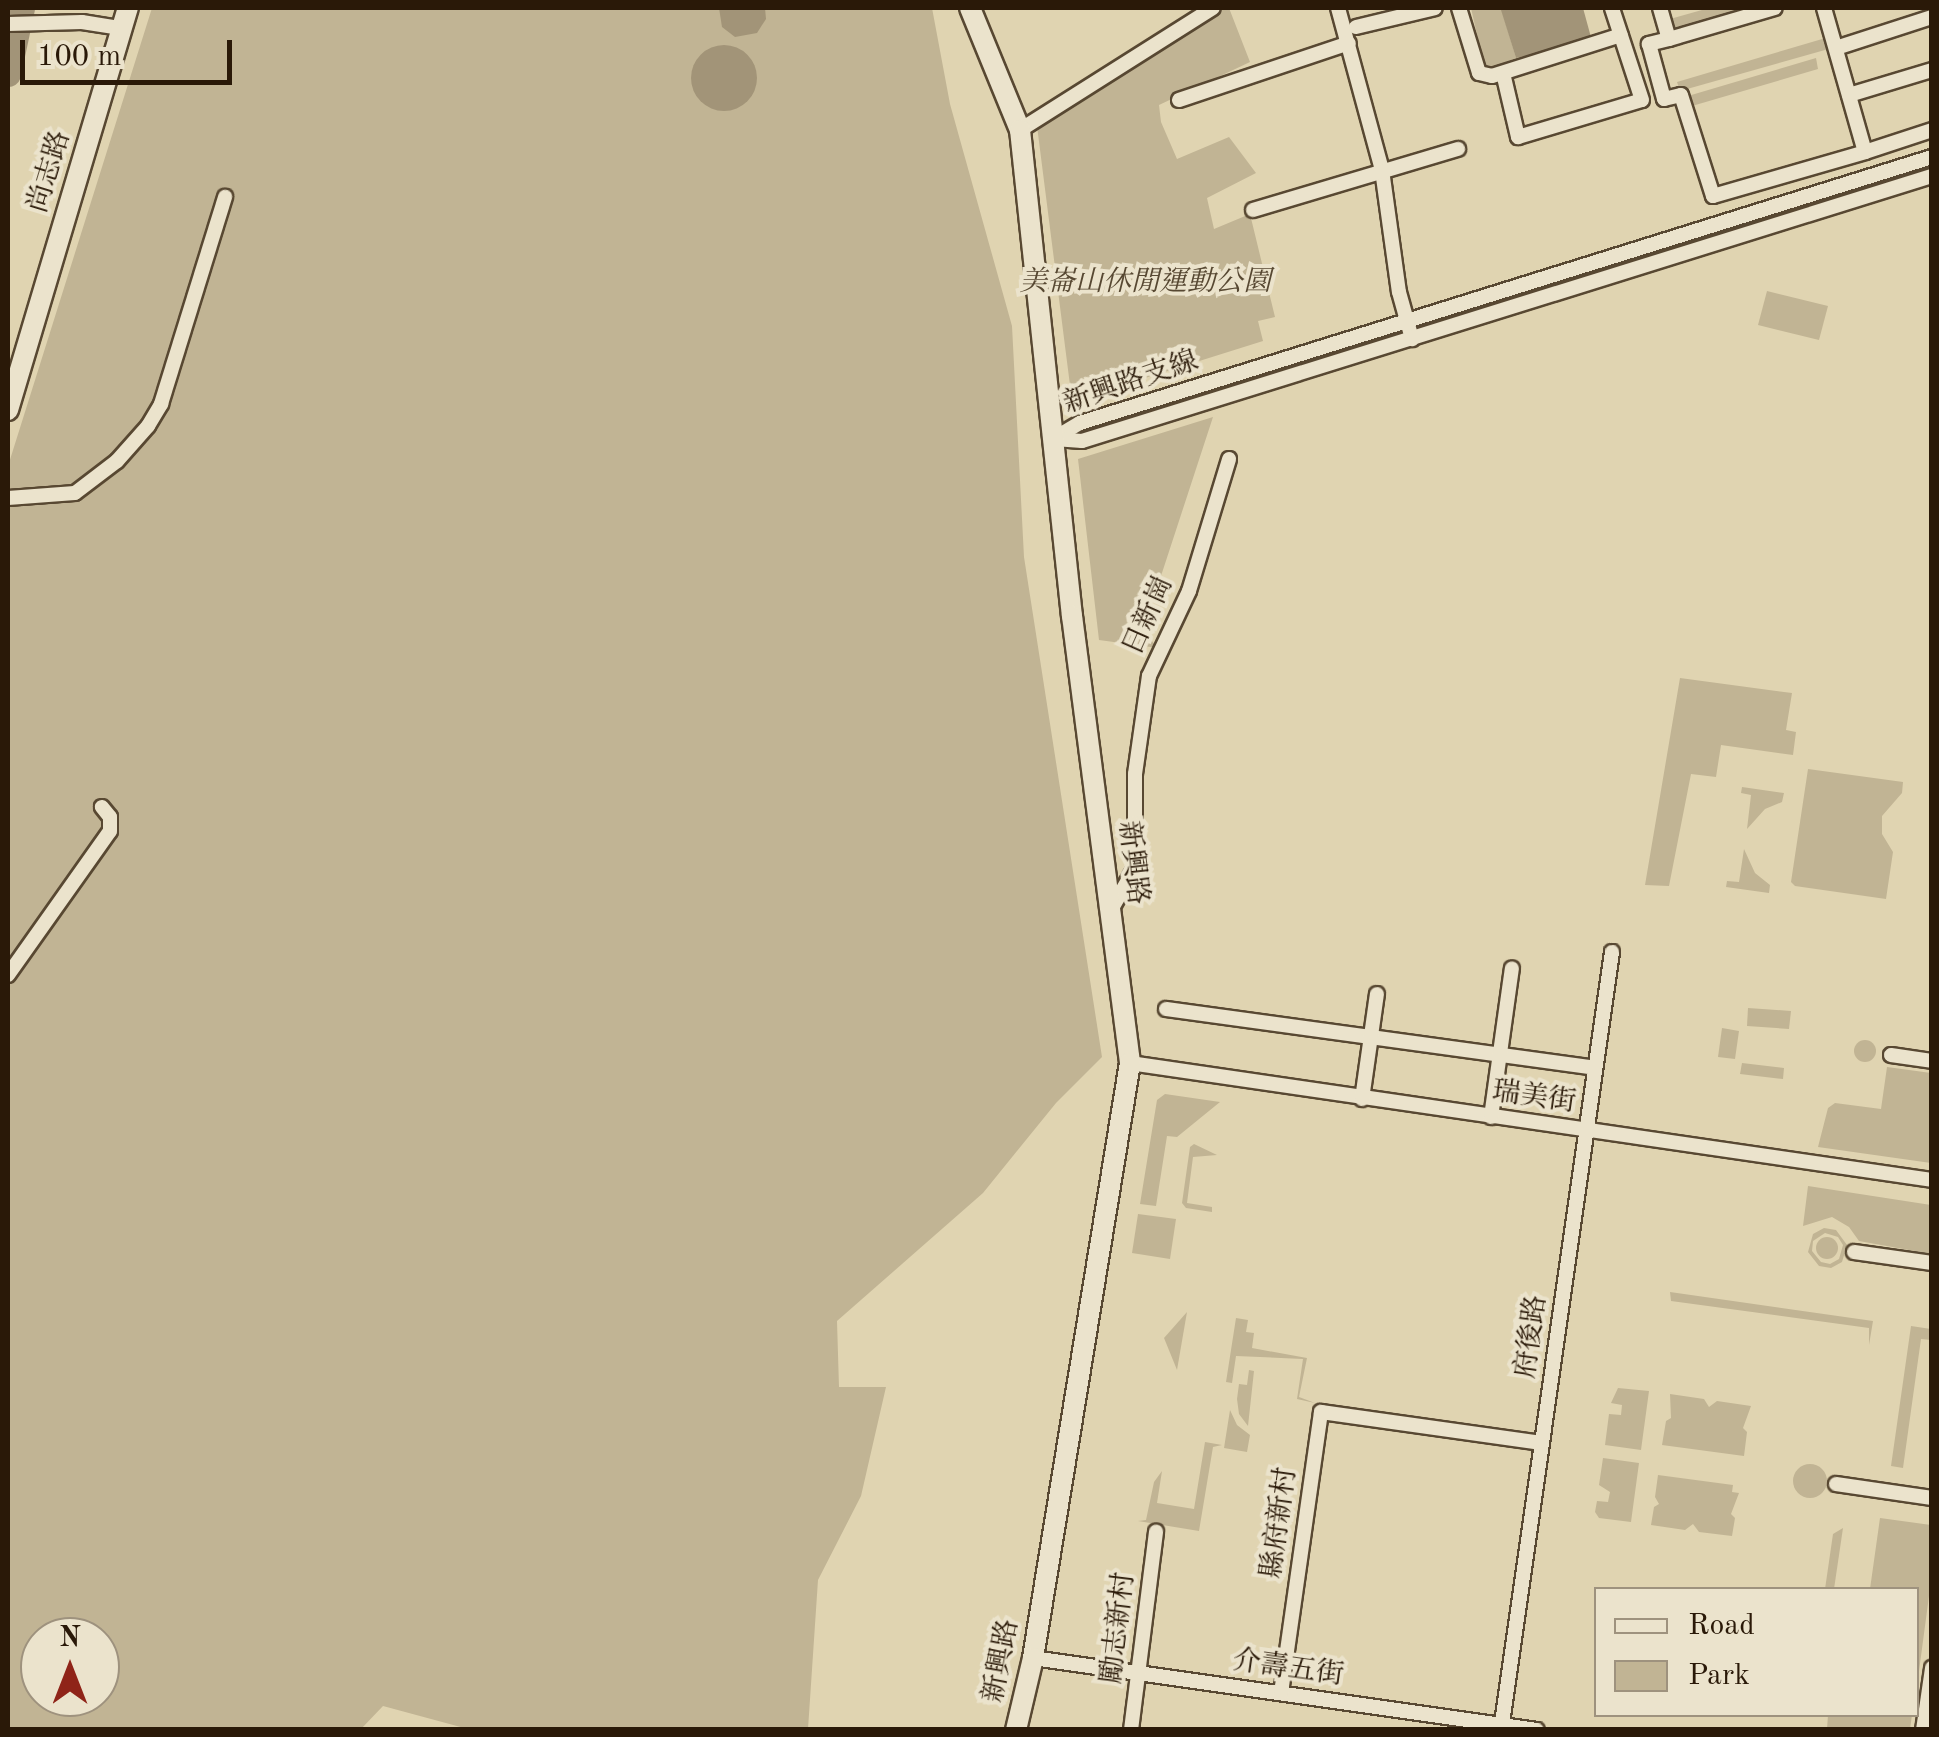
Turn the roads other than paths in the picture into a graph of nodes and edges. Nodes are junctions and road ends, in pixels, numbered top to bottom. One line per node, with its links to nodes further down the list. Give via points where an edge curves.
1 (970, 8): 23 (street, 新興路)
2 (1213, 8): 23 (street)
3 (1338, 8): 17 (street)
4 (1435, 8): 14 (street)
5 (1458, 8): 20 (street, via 1478,72)
6 (1612, 8): 15 (street)
7 (1660, 8): 16 (street)
8 (1775, 8): 16 (street)
9 (1824, 8): 18 (street)
10 (81, 15): 12 (street); 13 (street)
11 (1932, 17): 18 (street)
12 (124, 18): 34 (street, 尚志路)
13 (8, 24)
14 (1356, 27)
15 (1621, 35): 20 (street); 20 (street, via 1642,100 1518,137)
16 (1669, 39): 26 (street, via 1649,44 1659,81 1664,99 1682,95 1712,196)
17 (1348, 43): 22 (street); 28 (street)
18 (1836, 48): 21 (street)
19 (1932, 70): 21 (street)
20 (1502, 72)
21 (1849, 95): 26 (street)
22 (1179, 100)
23 (1020, 130): 35 (street, 新興路)
24 (1932, 130): 26 (street)
25 (1458, 150): 28 (street)
26 (1864, 152)
27 (1932, 157): 32 (street, 新興路支線)
28 (1382, 170): 31 (street); 32 (street)
29 (1932, 176): 33 (street, 新興路支線)
30 (225, 197): 37 (street, via 148,426 118,461 75,494)
31 (1253, 210)
32 (1406, 319): 33 (street); 35 (street, 新興路支線, via 1080,423)
33 (1412, 339): 35 (street, 新興路支線, via 1082,442)
34 (8, 410)
35 (1053, 439): 39 (street, 新興路)
36 (1229, 459): 39 (street, 日新崗, via 1208,540 1172,636 1149,676 1135,774 1135,868)
37 (8, 498)
38 (102, 807): 42 (street, via 110,831)
39 (1110, 911): 49 (street, 新興路)
40 (1612, 952): 50 (street, 府後路)
41 (1512, 968): 46 (street)
42 (8, 976)
43 (1377, 994): 45 (street)
44 (1166, 1009): 45 (street)
45 (1370, 1036): 46 (street); 51 (street)
46 (1501, 1053): 50 (street); 52 (street)
47 (1891, 1055): 48 (street)
48 (1932, 1061)
49 (1130, 1063): 51 (street, 瑞美街); 61 (street, 新興路)
50 (1595, 1068): 53 (street, 府後路)
51 (1362, 1099): 52 (street, 瑞美街)
52 (1491, 1117): 53 (street, 瑞美街)
53 (1586, 1131): 54 (street, 瑞美街); 57 (street, 府後路)
54 (1932, 1180)
55 (1854, 1252): 56 (street)
56 (1932, 1263)
57 (1542, 1443): 64 (street, 縣府新村, via 1321,1412); 65 (street, 府後路)
58 (1836, 1484): 59 (street)
59 (1932, 1498)
60 (1156, 1532): 63 (street, 勵志新村)
61 (1032, 1658): 63 (street, 介壽五街); 66 (street, 新興路)
62 (1932, 1668): 69 (street)
63 (1138, 1673): 64 (street, 介壽五街); 67 (street, 勵志新村)
64 (1281, 1693): 65 (street, 介壽五街)
65 (1501, 1727): 68 (street, 介壽五街)
66 (1016, 1730)
67 (1131, 1730)
68 (1537, 1730)
69 (1923, 1730)

